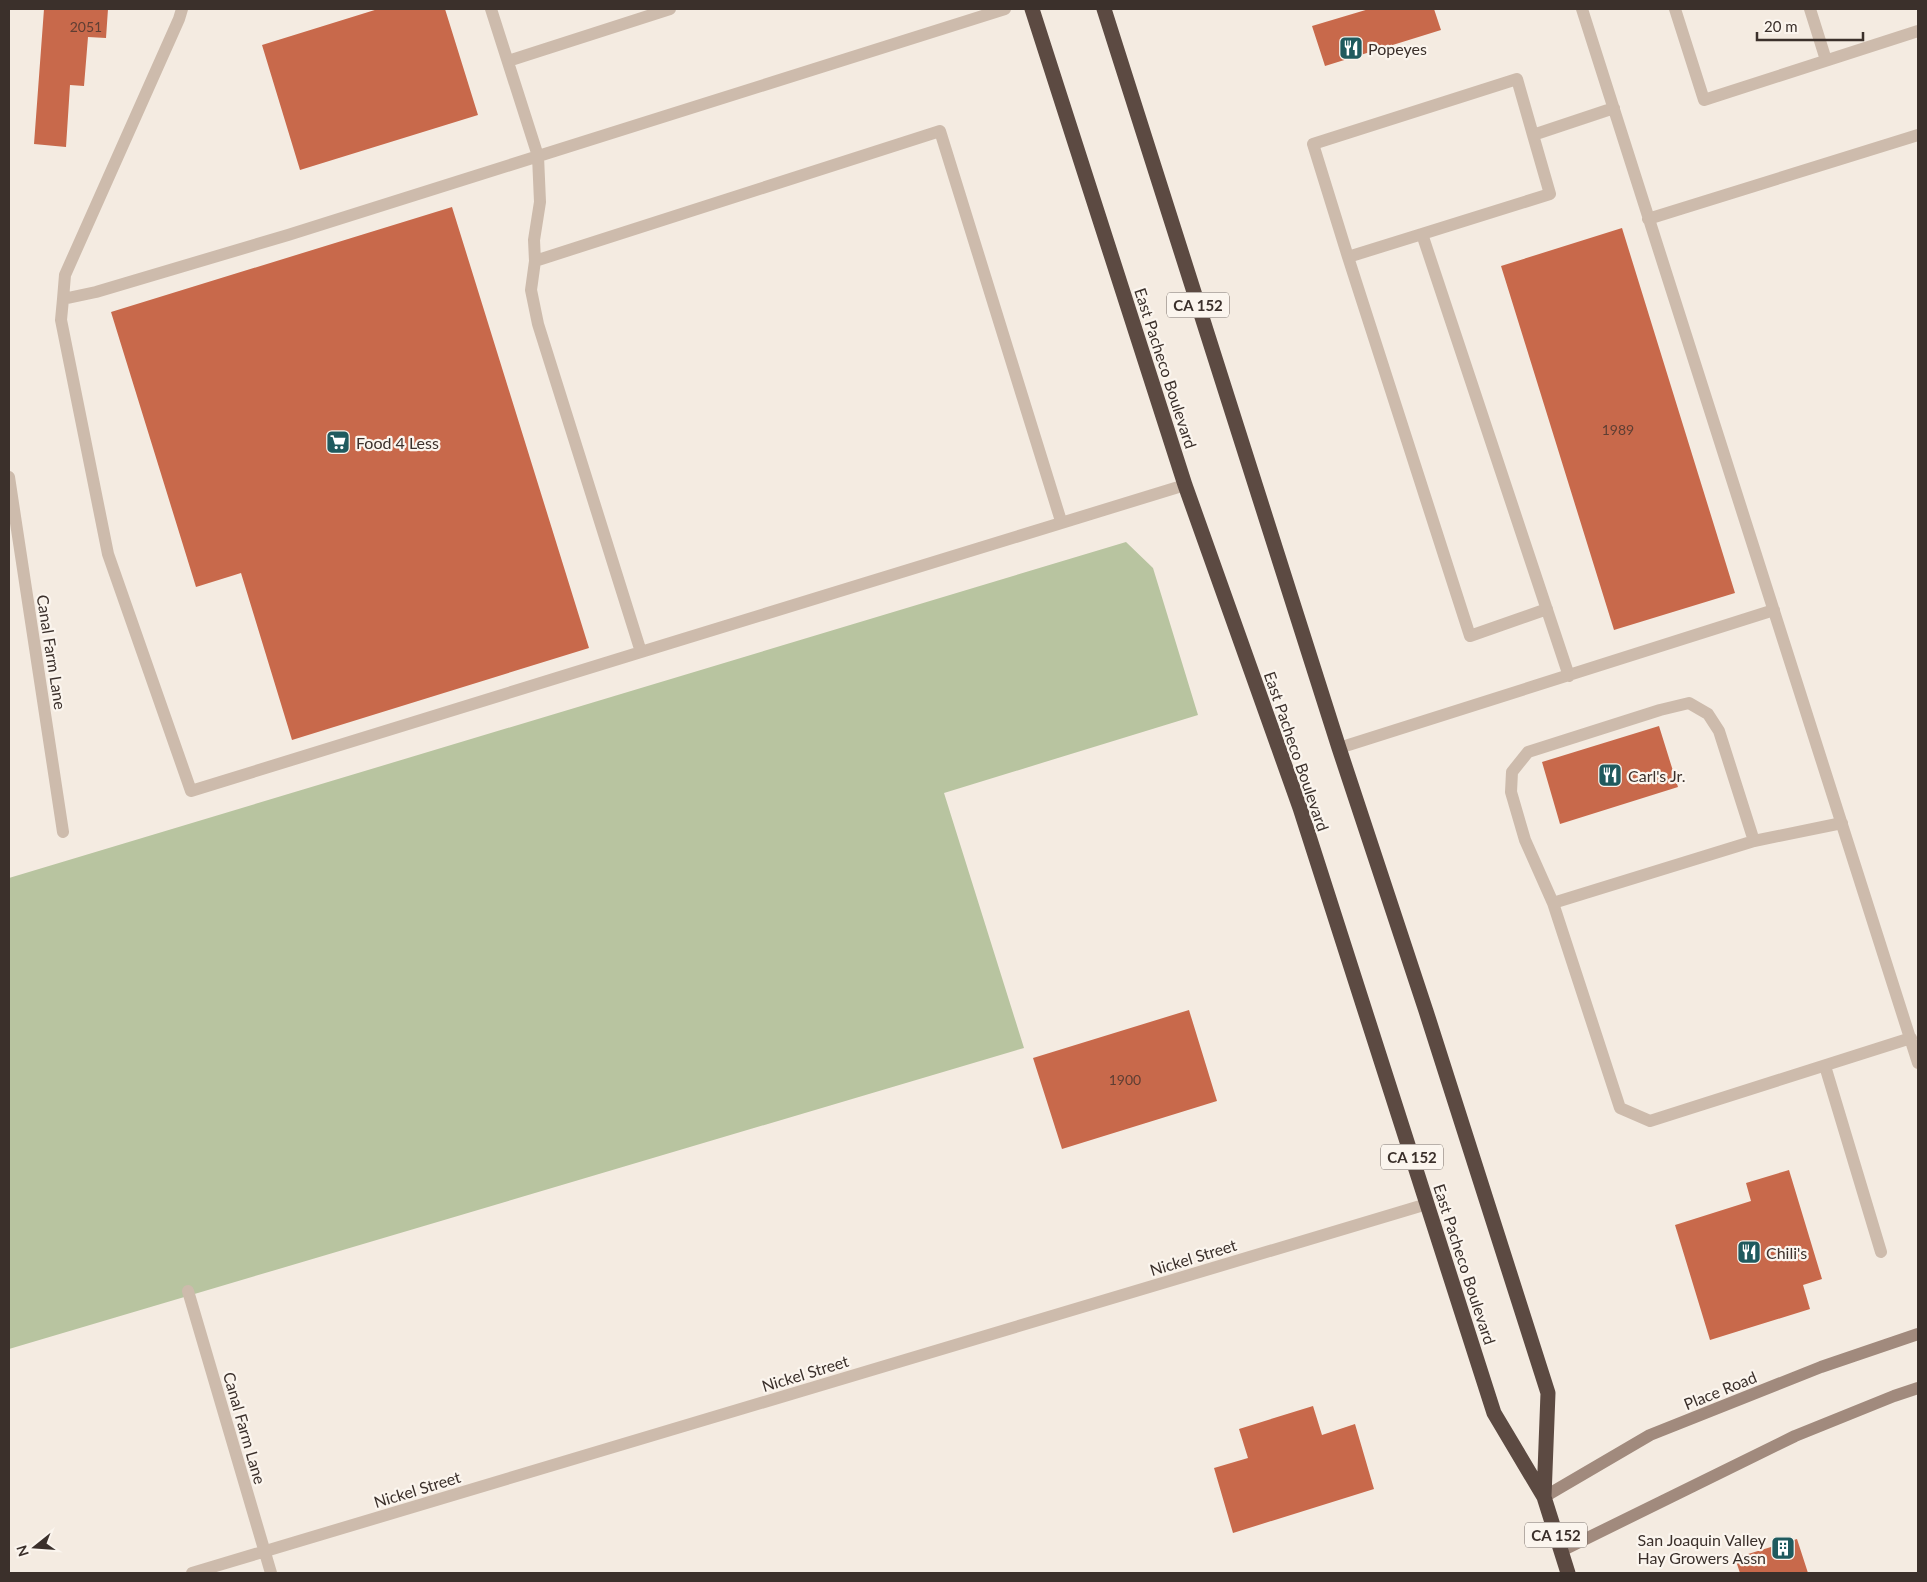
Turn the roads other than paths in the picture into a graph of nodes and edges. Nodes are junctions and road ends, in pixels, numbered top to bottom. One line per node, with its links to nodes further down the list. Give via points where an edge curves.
1 (182, 9): 21 (street, via 65,275)
2 (491, 9): 12 (street)
3 (670, 9): 12 (street)
4 (1004, 9): 16 (street)
5 (1032, 9): 23 (highway, East Pacheco Boulevard / CA 152)
6 (1104, 9): 29 (highway, East Pacheco Boulevard / CA 152)
7 (1582, 9): 13 (street)
8 (1675, 9): 11 (street, via 1704,100)
9 (1810, 9): 11 (street)
10 (1918, 31): 11 (street)
11 (1826, 60)
12 (508, 61): 16 (street)
13 (1614, 108): 14 (street); 17 (street)
14 (1532, 135): 18 (street, via 1550,194); 19 (street, via 1517,79 1313,144)
15 (1918, 135): 17 (street)
16 (538, 156): 20 (street, via 540,202 534,240); 21 (street, via 288,236)
17 (1648, 220): 26 (street)
18 (1422, 234): 19 (street); 25 (street)
19 (1348, 257): 25 (street, via 1470,636)
20 (535, 261): 24 (street, via 940,131); 27 (street, via 531,290 538,324)
21 (63, 300): 27 (street, via 61,320 108,554 191,791)
22 (9, 477): 31 (street, Canal Farm Lane)
23 (1185, 484): 24 (street); 37 (highway, East Pacheco Boulevard / CA 152, via 1300,808)
24 (1061, 522): 27 (street)
25 (1547, 610): 28 (street)
26 (1774, 610): 28 (street); 30 (street)
27 (641, 652)
28 (1569, 676): 29 (street)
29 (1339, 748): 42 (highway, East Pacheco Boulevard / CA 152, via 1548,1393)
30 (1842, 823): 32 (street); 34 (street)
31 (62, 832)
32 (1754, 841): 33 (street); 33 (street, via 1719,731 1708,714 1689,704 1660,710 1528,752 1512,772 1511,792 1525,840)
33 (1553, 903): 36 (street, via 1620,1108 1650,1121)
34 (1911, 1038): 35 (street); 36 (street)
35 (1918, 1063)
36 (1825, 1066): 38 (street)
37 (1427, 1204): 42 (highway, East Pacheco Boulevard / CA 152, via 1494,1413); 44 (street, Nickel Street)
38 (1881, 1252)
39 (188, 1291): 44 (street, Canal Farm Lane)
40 (1918, 1334): 42 (street, Place Road, via 1821,1367 1650,1435)
41 (1918, 1388): 43 (street, via 1795,1436)
42 (1544, 1497): 43 (highway, East Pacheco Boulevard / CA 152)
43 (1561, 1551): 47 (highway, East Pacheco Boulevard / CA 152)
44 (264, 1552): 45 (street, Nickel Street); 46 (street, Canal Farm Lane)
45 (192, 1573)
46 (271, 1573)
47 (1568, 1573)

